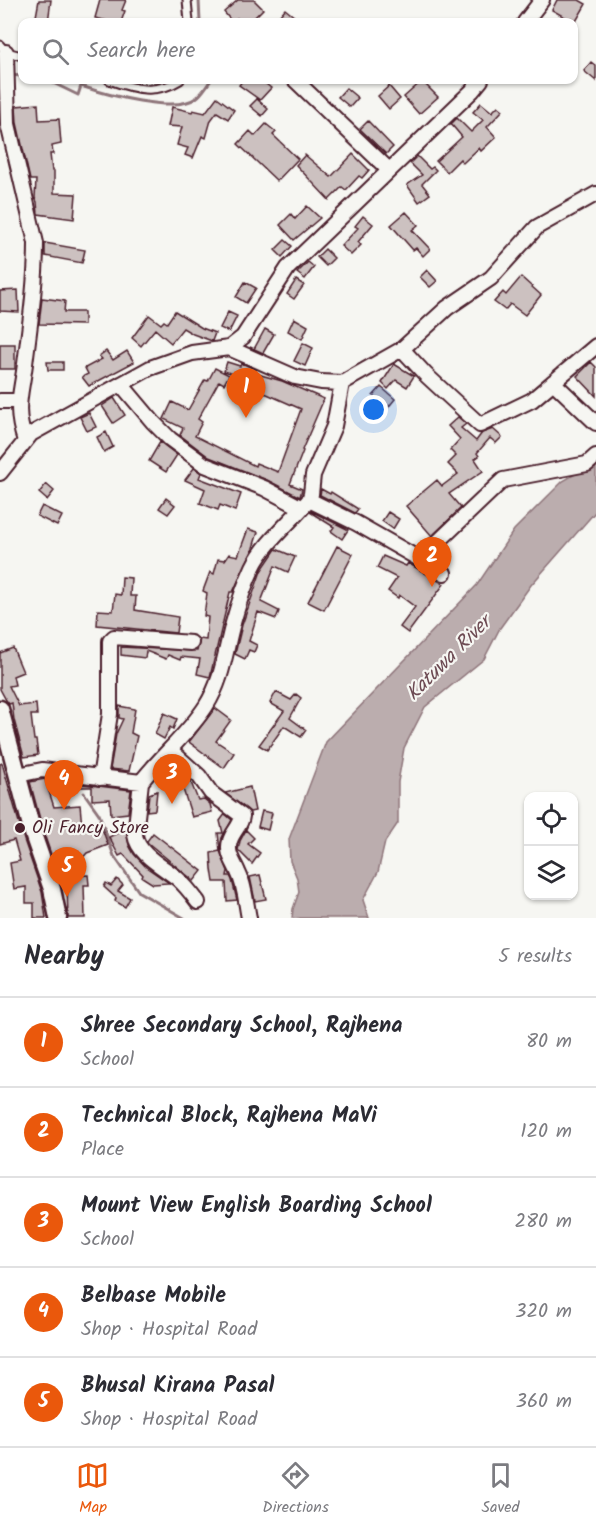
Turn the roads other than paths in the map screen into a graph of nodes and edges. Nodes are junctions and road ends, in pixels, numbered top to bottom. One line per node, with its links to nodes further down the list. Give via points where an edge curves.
1 (187, 0): 3 (lane)
2 (542, 0): 4 (street)
3 (189, 18)
4 (528, 18)
5 (3, 49): 6 (lane); 19 (street, via 8,124 36,243)
6 (18, 55)
7 (124, 84): 8 (lane, via 160,90)
8 (172, 84)
9 (299, 84): 11 (street)
10 (478, 84): 11 (street)
11 (389, 170): 14 (street, via 288,268 243,337)
12 (596, 194): 15 (street, via 537,227 491,278 447,308)
13 (596, 346): 16 (street)
14 (229, 348): 17 (street, via 295,377); 18 (street, via 192,353 150,368)
15 (402, 349): 16 (street, via 480,425 532,400); 17 (street)
16 (553, 382): 21 (street)
17 (342, 383): 25 (street, via 334,426)
18 (121, 384): 22 (street); 25 (street, via 170,439 205,465)
19 (18, 398): 20 (street); 22 (street, via 19,420)
20 (0, 401)
21 (596, 423)
22 (28, 438): 24 (street)
23 (596, 456): 26 (street, via 588,464 503,480)
24 (0, 473)
25 (305, 504): 26 (street, via 356,523); 30 (street, via 254,565 233,624 222,672 207,705)
26 (420, 559): 27 (street)
27 (444, 573)
28 (191, 643): 32 (street, via 114,636 110,641 110,714)
29 (0, 709): 31 (street)
30 (170, 750): 33 (street); 36 (street, via 199,776 211,793 242,816 242,823 230,841 230,851)
31 (18, 775): 32 (street, via 42,770); 35 (street)
32 (100, 778): 33 (street)
33 (141, 782): 34 (street, via 135,841)
34 (198, 902)
35 (58, 918)
36 (249, 918)

